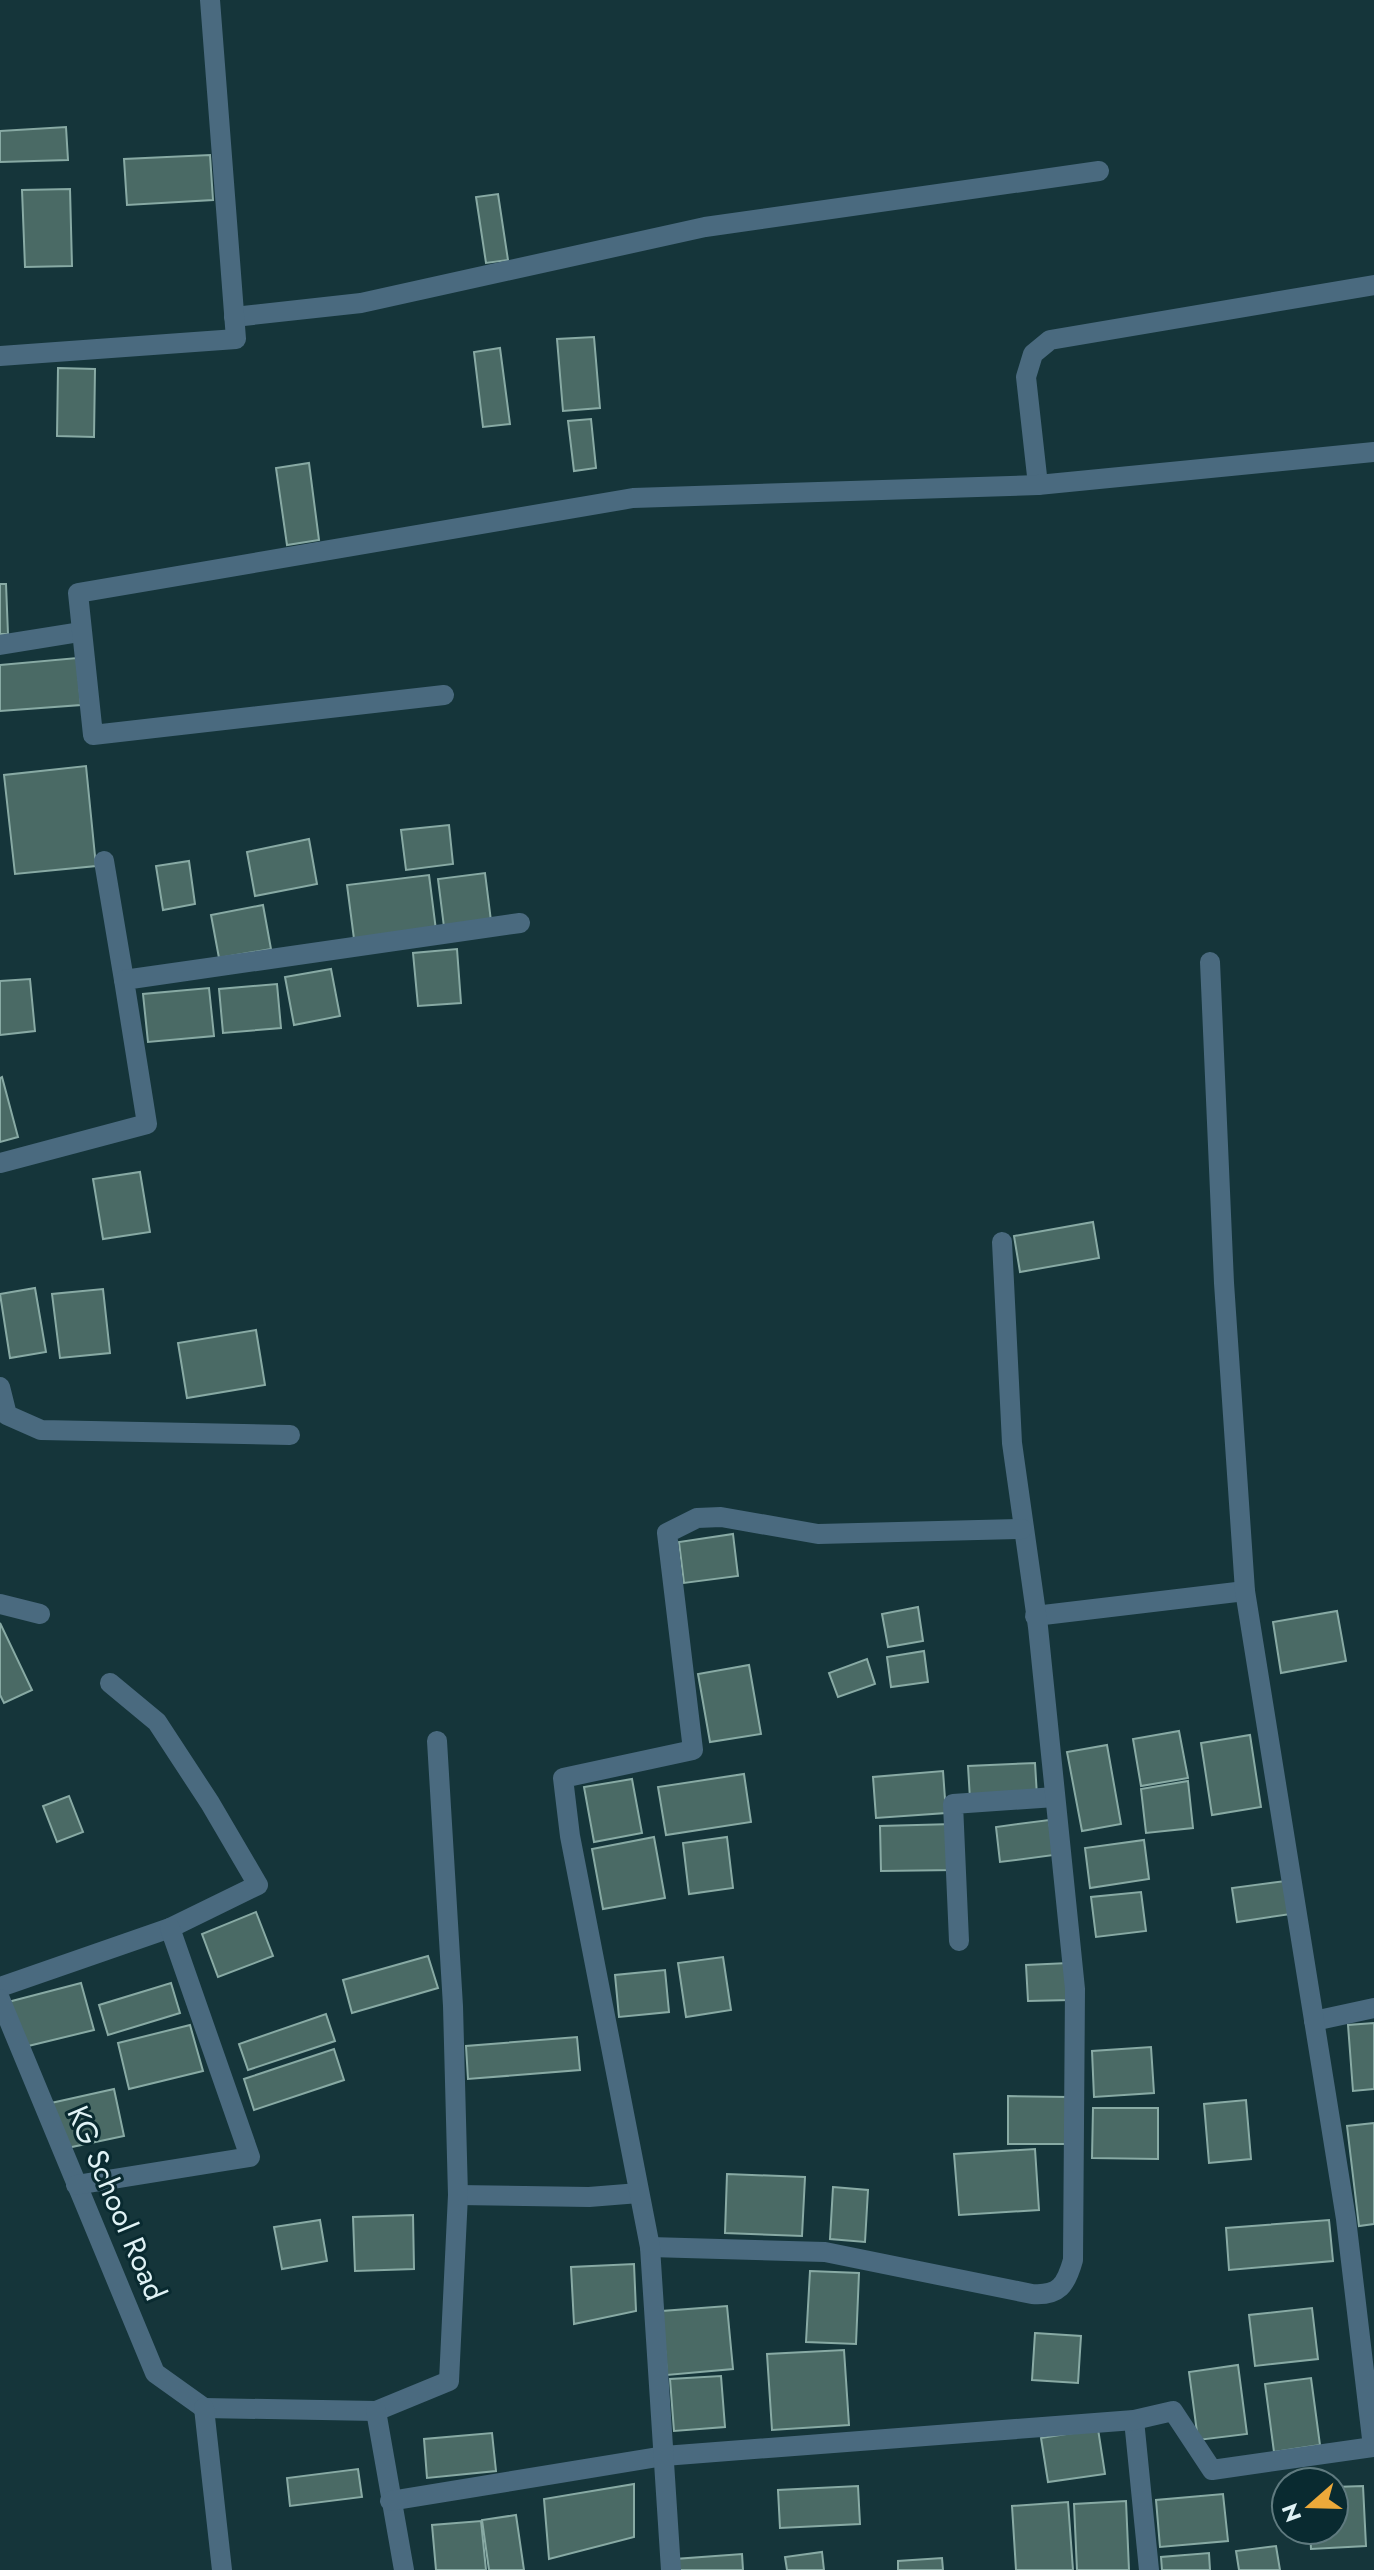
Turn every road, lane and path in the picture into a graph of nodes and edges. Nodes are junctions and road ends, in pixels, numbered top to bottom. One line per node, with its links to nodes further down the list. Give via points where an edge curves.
1 (210, 0): 4 (street)
2 (1099, 171): 4 (street, via 705,227 361,303)
3 (1374, 285): 7 (street, via 1050,340 1033,354 1026,377)
4 (234, 317): 5 (street, via 236,339)
5 (0, 356)
6 (1374, 452): 7 (street)
7 (1038, 485): 8 (street, via 633,498 78,593)
8 (80, 632): 9 (street); 10 (street, via 93,735)
9 (0, 645)
10 (444, 695)
11 (104, 861): 14 (street)
12 (520, 923): 14 (street)
13 (1210, 962): 20 (street)
14 (124, 980): 15 (street, via 147,1124)
15 (0, 1163)
16 (1002, 1242): 19 (street)
17 (0, 1387): 18 (street, via 7,1415 41,1430)
18 (290, 1435)
19 (1022, 1529): 23 (street); 34 (street, via 818,1534 721,1517 697,1518 667,1533 693,1750 563,1778)
20 (1245, 1591): 23 (street); 32 (street)
21 (0, 1604): 22 (street)
22 (40, 1614)
23 (1035, 1616): 26 (street)
24 (110, 1683): 27 (street, via 157,1722 258,1885)
25 (437, 1741): 35 (street)
26 (1055, 1797): 28 (street, via 953,1804); 36 (street, via 1075,1989 1073,2260 1066,2284 1050,2295 1032,2294 825,2252)
27 (170, 1928): 29 (street); 33 (street, via 250,2157)
28 (959, 1941)
29 (0, 1987)
30 (0, 1999): 33 (street, KG School Road)
31 (1374, 2008): 32 (street)
32 (1314, 2021): 40 (street, via 1346,2219)
33 (76, 2185): 37 (street, KG School Road, via 155,2373)
34 (639, 2193): 35 (street); 36 (street)
35 (458, 2195): 38 (street, via 449,2381)
36 (650, 2247): 41 (street)
37 (204, 2408): 38 (street); 44 (street)
38 (376, 2411): 43 (street)
39 (1134, 2420): 40 (street, via 1173,2411 1212,2470); 41 (street); 47 (street)
40 (1373, 2447): 42 (street)
41 (664, 2456): 43 (street); 46 (street)
42 (1374, 2458)
43 (390, 2501): 45 (street)
44 (222, 2570)
45 (404, 2570)
46 (671, 2570)
47 (1149, 2570)

